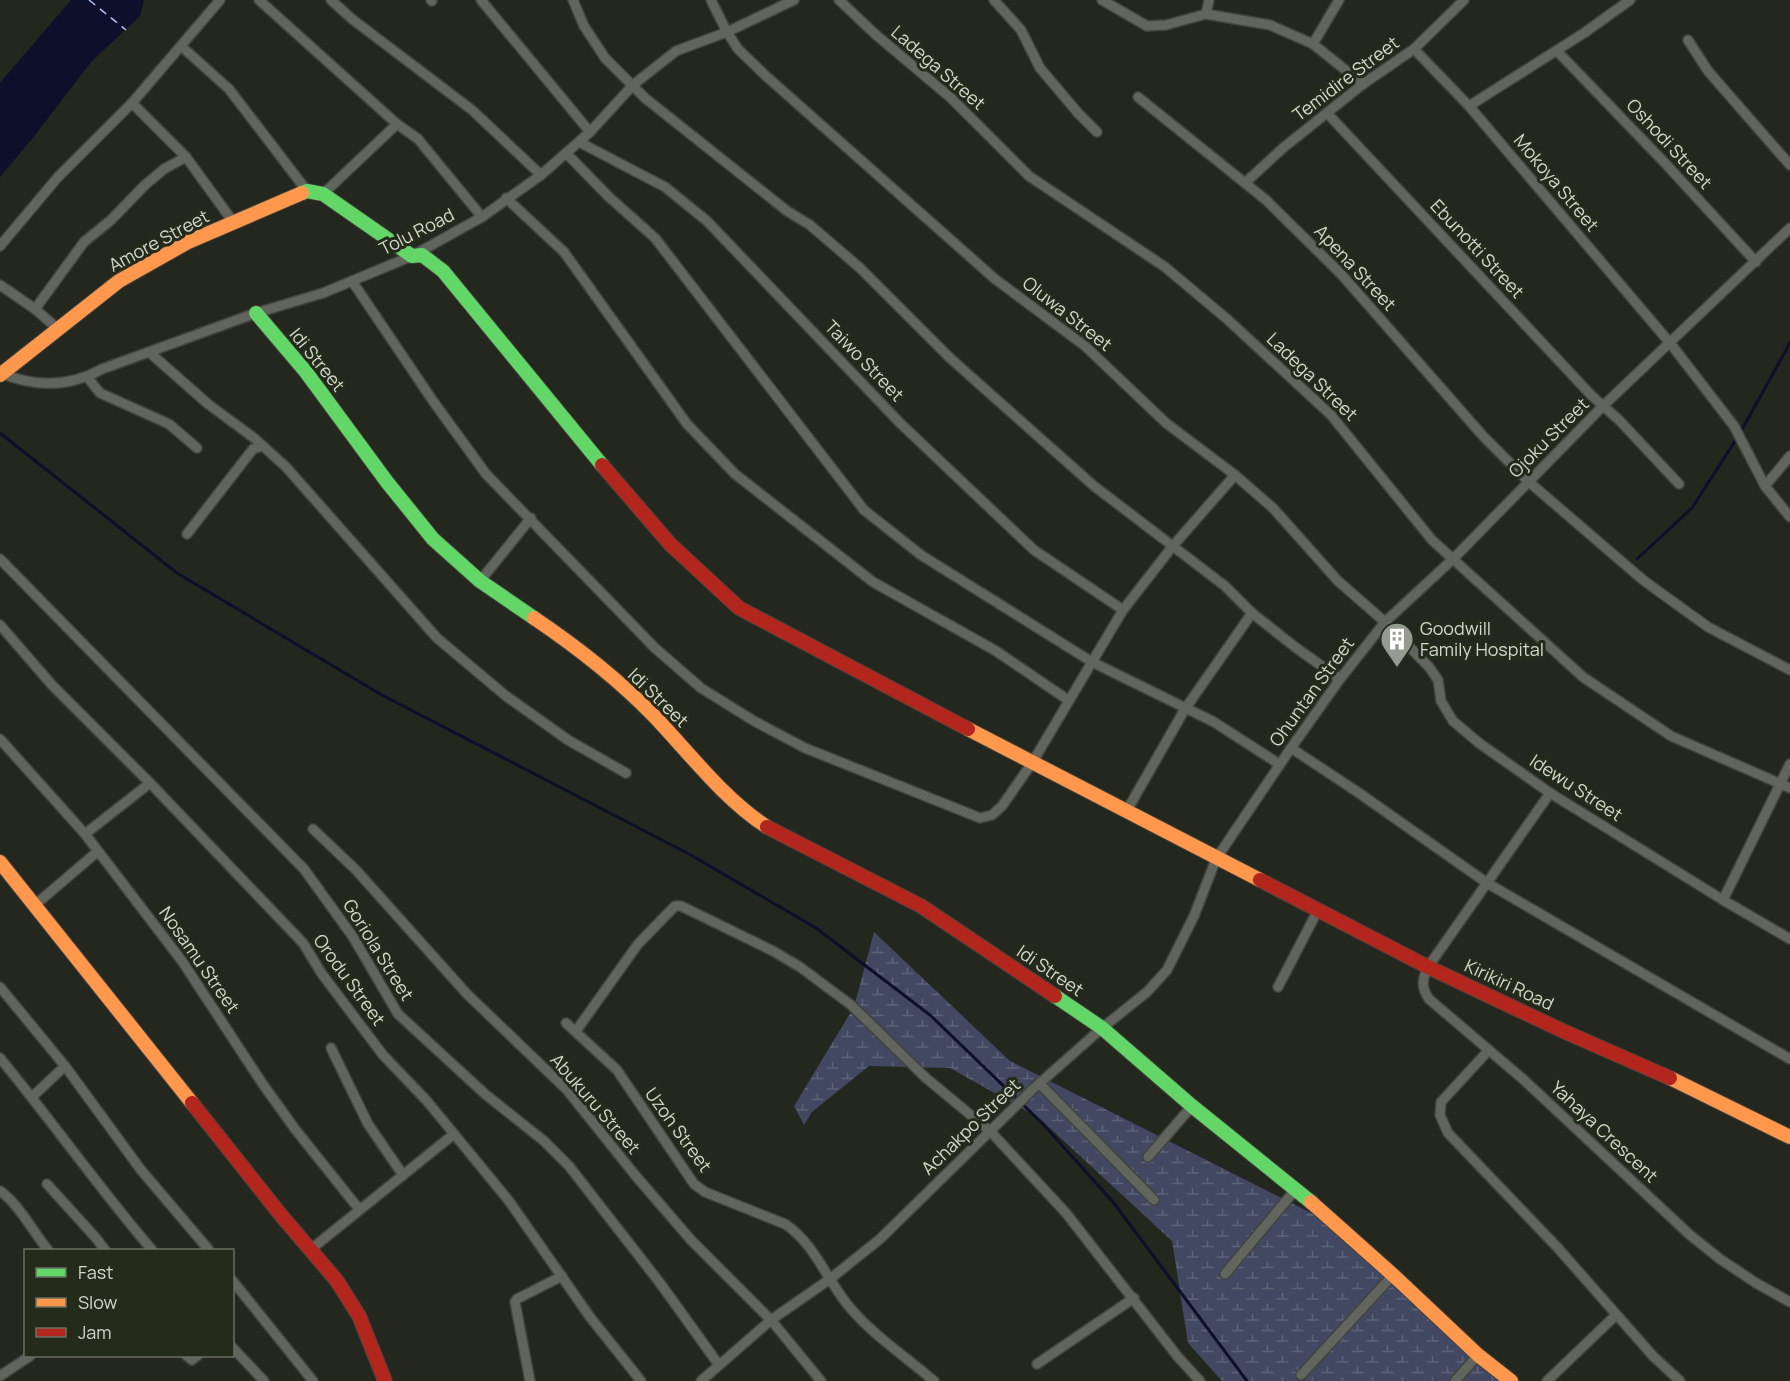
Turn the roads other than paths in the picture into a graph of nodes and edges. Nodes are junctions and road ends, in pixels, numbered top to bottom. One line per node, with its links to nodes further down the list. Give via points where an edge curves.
1 (220, 0): 19 (street)
2 (259, 0): 28 (street)
3 (331, 0): 35 (street, via 472,110)
4 (481, 0): 29 (street)
5 (573, 0): 23 (street, via 605,58)
6 (711, 0): 16 (street, Oluwa Street)
7 (794, 0): 16 (street, Tolu Road)
8 (839, 0): 68 (street, Ladega Street, via 951,98 1029,176 1165,267 1227,319 1331,415 1432,540)
9 (994, 0): 30 (street, via 1022,30 1040,68)
10 (1102, 0): 15 (street, via 1147,27)
11 (1209, 0): 15 (street)
12 (1339, 0): 18 (street)
13 (1464, 0): 20 (street, Temidire Street)
14 (1629, 0): 21 (street)
15 (1206, 14): 18 (street, via 1270,25)
16 (727, 32): 23 (street, Tolu Road, via 676,51); 59 (street, Oluwa Street, via 738,49 766,76 995,279 1085,346 1166,423)
17 (1688, 40): 34 (street, via 1708,71)
18 (1314, 44): 22 (street)
19 (181, 46): 25 (street); 37 (street, via 229,88)
20 (1414, 49): 22 (street, Temidire Street); 26 (street, Mokoya Street)
21 (1557, 51): 26 (street); 45 (street, Oshodi Street)
22 (1363, 84): 27 (street, Temidire Street)
23 (633, 85): 29 (street, Tolu Road); 66 (street, via 787,211 810,225 950,358 1094,486)
24 (1138, 97): 36 (street, Apena Street)
25 (132, 103): 33 (street); 43 (street, via 58,177)
26 (1469, 106): 51 (street, Mokoya Street)
27 (1327, 113): 36 (street, Temidire Street); 55 (street, Ebunotti Street)
28 (397, 124): 38 (street); 40 (street, via 418,139)
29 (590, 132): 31 (street, Tolu Road)
30 (1098, 132)
31 (579, 142): 32 (street, Tolu Road); 70 (street, Taiwo Street, via 665,187 707,221 900,423 1034,550)
32 (566, 153): 35 (street, Tolu Road); 74 (street, via 656,238 864,510 921,555)
33 (186, 157): 41 (street); 48 (street, via 158,175 84,242)
34 (1790, 165)
35 (541, 175): 39 (street, Tolu Road)
36 (1246, 182): 60 (street, Apena Street, via 1341,274 1483,436)
37 (307, 191): 38 (street); 41 (street, Amore Street)
38 (323, 194): 44 (street, Kirikiri Road)
39 (506, 198): 40 (street, Tolu Road); 77 (street, via 564,252 687,424 735,474 873,582 996,651)
40 (482, 217): 44 (street, Tolu Road)
41 (234, 223): 50 (street, Amore Street, via 188,242 119,281)
42 (1790, 228): 45 (street, Ojoku Street)
43 (0, 246)
44 (412, 256): 46 (street, Tolu Road); 81 (street, Kirikiri Road, via 422,255 443,271 670,543 739,608)
45 (1756, 262): 51 (street, Ojoku Street)
46 (352, 281): 49 (street, Tolu Road); 64 (street, via 486,474)
47 (0, 285): 48 (street)
48 (35, 309): 50 (street)
49 (256, 313): 52 (street, Tolu Road); 69 (street, Idi Street, via 433,539)
50 (58, 329): 53 (street, Amore Street)
51 (1670, 343): 55 (street, Ojoku Street); 62 (street, Mokoya Street, via 1734,426)
52 (149, 352): 54 (street, Tolu Road); 56 (street)
53 (1, 374): 54 (street, Tolu Road, via 55,385)
54 (87, 377): 57 (street, via 100,393 169,424)
55 (1603, 406): 60 (street, Ojoku Street); 61 (street, Ebunotti Street)
56 (263, 446): 65 (street, via 253,450); 84 (street, via 437,638 506,696 568,740)
57 (197, 448)
58 (1790, 456): 62 (street)
59 (1235, 476): 66 (street); 72 (street, Oluwa Street, via 1273,508 1338,581)
60 (1529, 482): 68 (street, Ojoku Street); 75 (street, Apena Street, via 1643,580 1708,627)
61 (1679, 484)
62 (1765, 486): 63 (street, Mokoya Street)
63 (1790, 517)
64 (531, 518): 69 (street); 81 (street, via 655,648 701,688 805,748 980,818 992,815 1002,806)
65 (187, 534)
66 (1173, 547): 70 (street); 71 (street, via 1225,586)
67 (0, 559): 142 (street, Goriola Street, via 304,869 354,937 398,1014 569,1166)
68 (1453, 559): 72 (street, Ohuntan Street); 86 (street, Ladega Street, via 1583,677 1671,736)
69 (480, 581): 104 (street, Idi Street, via 572,644 611,677 653,715 743,811 921,906)
70 (1123, 610): 74 (street)
71 (1252, 613): 76 (street); 78 (street)
72 (1385, 622): 76 (street, Ohuntan Street); 88 (street, Idewu Street, via 1438,680 1441,700 1453,722)
73 (0, 625): 85 (street, Orodu Street, via 51,685)
74 (1092, 662): 77 (street); 78 (street)
75 (1790, 670)
76 (1340, 679): 80 (street, Ohuntan Street)
77 (1068, 700): 81 (street)
78 (1185, 709): 82 (street, via 1214,722); 89 (street)
79 (0, 739): 91 (street, Nosamu Street)
80 (1291, 748): 82 (street, Ohuntan Street); 95 (street)
81 (1032, 763): 89 (street, Kirikiri Road)
82 (1279, 764): 93 (street, Ohuntan Street)
83 (1790, 764): 86 (street)
84 (626, 773)
85 (150, 783): 91 (street); 115 (street, Orodu Street, via 303,944 383,1055)
86 (1779, 784): 87 (street, Ladega Street); 96 (street)
87 (1790, 788)
88 (1550, 793): 95 (street); 96 (street, Idewu Street)
89 (1126, 812): 93 (street, Kirikiri Road)
90 (313, 829): 137 (street, Abukuru Street, via 356,870 467,994 567,1090 691,1240)
91 (84, 834): 92 (street, Nosamu Street)
92 (97, 852): 97 (street); 123 (street, Nosamu Street, via 182,961 295,1129)
93 (1216, 859): 98 (street, Kirikiri Road); 104 (street, Achakpo Street, via 1167,970 1147,992)
94 (0, 862): 97 (street)
95 (1487, 883): 100 (street); 109 (street)
96 (1723, 900): 99 (street, Idewu Street)
97 (35, 905): 128 (street)
98 (1318, 910): 100 (street, Kirikiri Road); 102 (street)
99 (1790, 939)
100 (1428, 967): 107 (street, Yahaya Crescent, via 1422,983 1429,999); 116 (street, Kirikiri Road)
101 (0, 987): 110 (street)
102 (1278, 987)
103 (566, 1023): 105 (street, Uzoh Street)
104 (1102, 1028): 111 (street, Achakpo Street); 113 (street, Idi Street)
105 (576, 1031): 114 (street, via 638,944 675,906 681,906 800,967 851,1005 926,1078); 132 (street, Uzoh Street, via 617,1070 694,1184 785,1224 806,1242)
106 (331, 1048): 118 (street, via 368,1124)
107 (1488, 1051): 135 (street, Yahaya Crescent, via 1690,1235 1720,1259); 136 (street, via 1441,1101 1440,1115 1448,1133)
108 (0, 1058): 112 (street)
109 (1790, 1059)
110 (65, 1066): 112 (street); 127 (street, via 141,1170)
111 (1036, 1087): 114 (street, Achakpo Street); 122 (street)
112 (32, 1097): 126 (street)
113 (1192, 1106): 117 (street); 120 (street, Idi Street)
114 (990, 1131): 132 (street, Achakpo Street, via 880,1239); 134 (street, via 1066,1213)
115 (454, 1134): 118 (street); 131 (street, Orodu Street, via 509,1201)
116 (1790, 1137)
117 (1148, 1157)
118 (403, 1175): 123 (street)
119 (47, 1184): 125 (street)
120 (1296, 1189): 129 (street); 130 (street, Idi Street)
121 (0, 1191): 124 (street, via 10,1198)
122 (1154, 1200)
123 (359, 1209): 128 (street)
124 (46, 1249)
125 (104, 1249)
126 (150, 1249)
127 (207, 1249)
128 (310, 1250): 145 (street, via 337,1281 359,1316)
129 (1225, 1274)
130 (1394, 1275): 139 (street, Idi Street); 143 (street)
131 (562, 1276): 148 (street, via 515,1302); 149 (street, Orodu Street)
132 (830, 1279): 137 (street, Achakpo Street); 152 (street, Uzoh Street, via 861,1320)
133 (234, 1282): 147 (street)
134 (1134, 1298): 141 (street); 153 (street)
135 (1790, 1302)
136 (1616, 1315): 156 (street); 157 (street)
137 (771, 1320): 142 (street, Achakpo Street); 151 (street, Abukuru Street)
138 (234, 1349): 146 (street)
139 (1478, 1355): 154 (street); 155 (street, Idi Street)
140 (28, 1357): 144 (street)
141 (1037, 1364)
142 (719, 1365): 150 (street, Achakpo Street)
143 (1301, 1375)
144 (0, 1376)
145 (380, 1379)
146 (264, 1381)
147 (313, 1381)
148 (530, 1381)
149 (641, 1381)
150 (701, 1381)
151 (821, 1381)
152 (934, 1381)
153 (1200, 1381)
154 (1455, 1381)
155 (1511, 1381)
156 (1547, 1381)
157 (1680, 1381)

